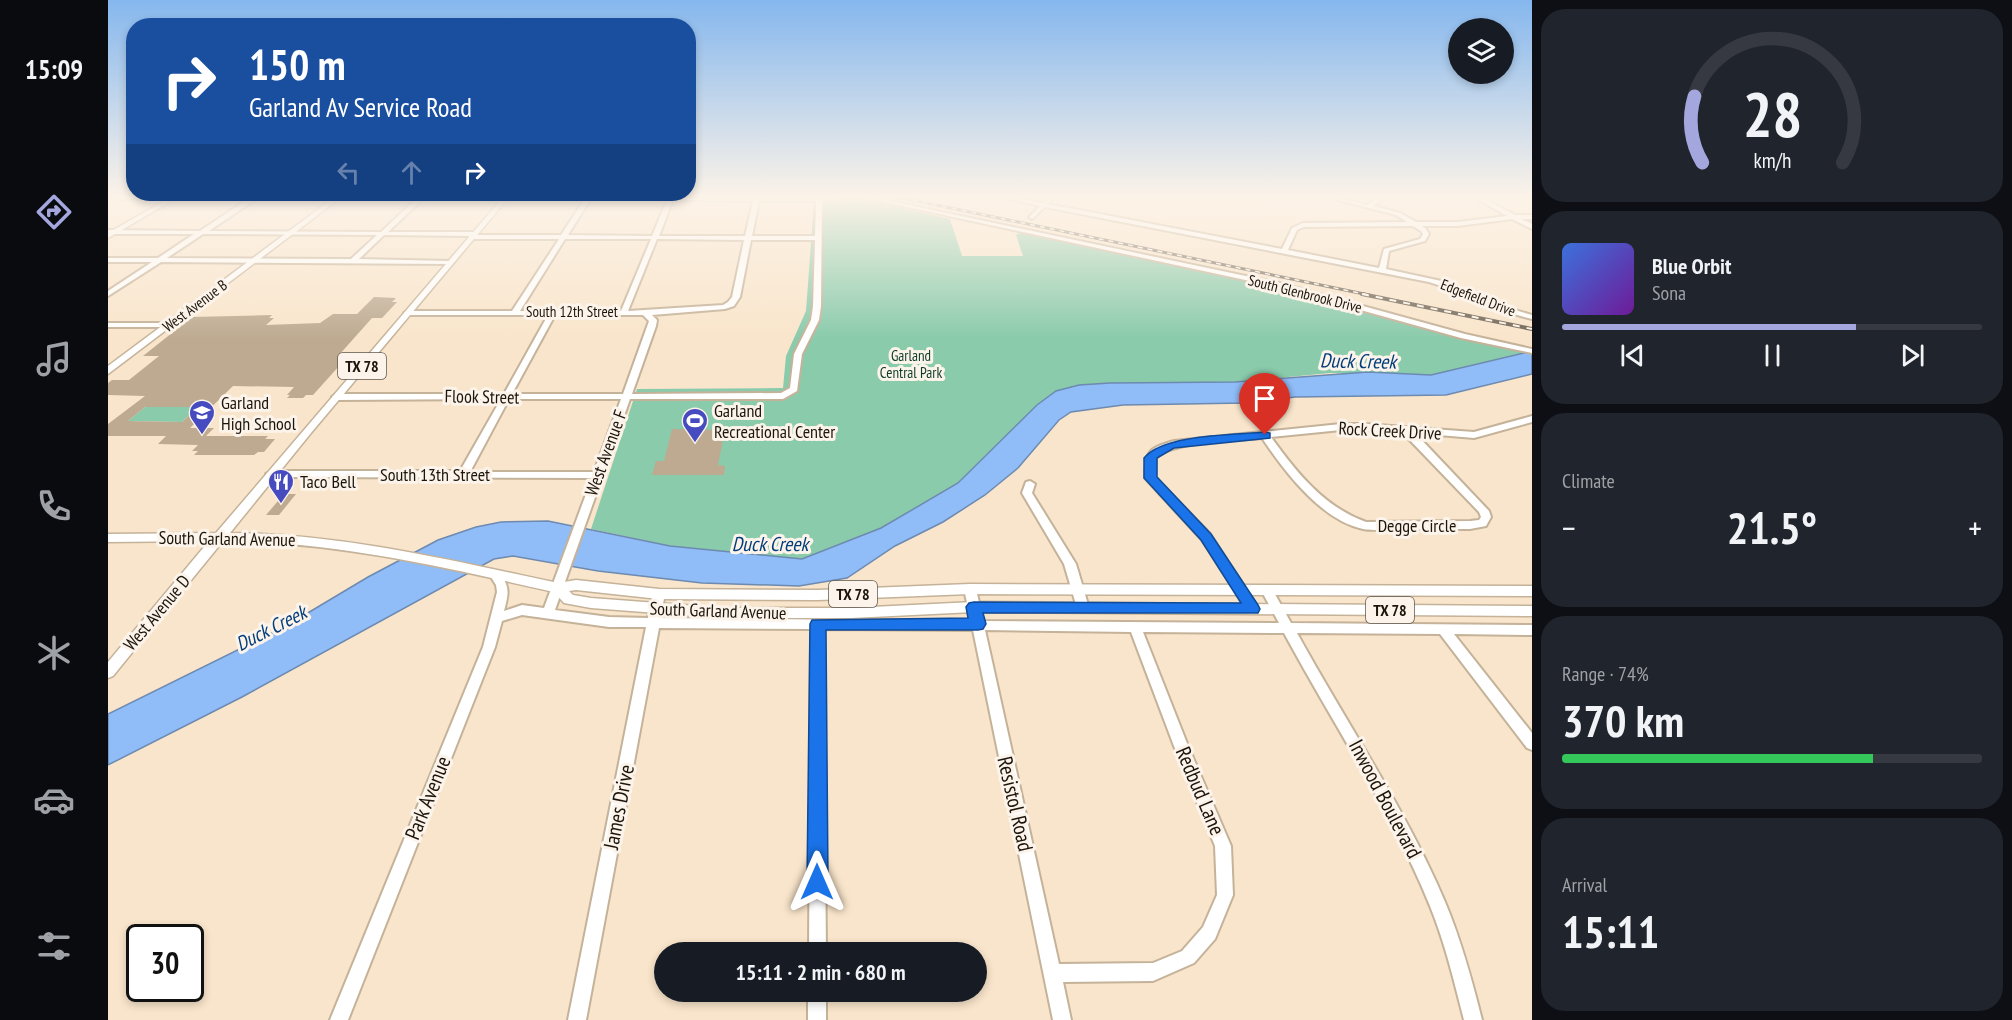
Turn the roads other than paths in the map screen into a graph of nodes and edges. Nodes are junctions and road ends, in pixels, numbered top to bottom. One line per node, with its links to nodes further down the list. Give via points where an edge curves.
1 (184, 244): 15 (street)
2 (277, 244): 16 (main road, West Avenue B)
3 (371, 244): 17 (street)
4 (466, 244): 18 (main road, West Avenue D / TX 78)
5 (559, 244): 22 (street)
6 (652, 244): 23 (street)
7 (747, 244): 25 (street, South 12th Street, via 735,301 725,307)
8 (818, 244): 31 (street, Flook Street, via 815,320 798,354 791,393)
9 (1084, 244): 29 (street, South Glenbrook Drive, via 1280,285 1432,327)
10 (1247, 244): 13 (street, Edgefield Drive)
11 (1288, 244): 13 (street)
12 (1410, 244): 19 (street, via 1386,250)
13 (1284, 252): 19 (street, Edgefield Drive)
14 (108, 260): 15 (street)
15 (158, 261): 16 (street); 20 (street)
16 (255, 261): 17 (street); 28 (main road, West Avenue B)
17 (353, 261): 18 (street)
18 (450, 262): 24 (main road, West Avenue D / TX 78)
19 (1382, 271): 26 (street, Edgefield Drive, via 1450,285 1499,309)
20 (108, 294)
21 (554, 311): 22 (street, South 12th Street); 23 (street, South 12th Street); 33 (street)
22 (515, 312): 24 (street, South 12th Street)
23 (624, 312): 25 (street, South 12th Street)
24 (408, 313): 32 (main road, West Avenue D / TX 78)
25 (645, 313): 31 (street, West Avenue F, via 653,320 652,326)
26 (1532, 317)
27 (108, 325): 28 (street)
28 (170, 325): 30 (main road, West Avenue B)
29 (1532, 349)
30 (108, 371)
31 (627, 396): 33 (street, Flook Street); 39 (street, West Avenue F)
32 (336, 397): 33 (street, Flook Street); 37 (main road, West Avenue D / TX 78)
33 (505, 397): 38 (street)
34 (1529, 423): 35 (street, Rock Creek Drive, via 1474,435)
35 (1407, 430): 36 (street, Rock Creek Drive, via 1352,427); 36 (street, Degge Circle, via 1484,511 1482,523 1365,526 1341,518 1287,469)
36 (1265, 435): 46 (street, Rock Creek Drive, via 1172,445 1151,458 1150,478 1206,537)
37 (271, 474): 38 (street, South 13th Street); 42 (main road, West Avenue D / TX 78)
38 (463, 475): 39 (street, South 13th Street)
39 (598, 476): 49 (street, West Avenue F)
40 (1029, 484): 45 (street, via 1027,494 1070,564)
41 (108, 538): 42 (main road, South Garland Avenue / TX 78)
42 (219, 538): 43 (main road, South Garland Avenue / TX 78, via 306,540); 65 (main road, West Avenue D)
43 (495, 574): 49 (main road, South Garland Avenue / TX 78); 58 (street, Park Avenue, via 504,592)
44 (970, 589): 45 (main road, South Garland Avenue / TX 78); 50 (main road, South Garland Avenue / TX 78, via 818,595); 51 (street, Resistol Road)
45 (1076, 589): 46 (main road, South Garland Avenue / TX 78); 52 (street)
46 (1241, 590): 47 (main road, South Garland Avenue / TX 78); 53 (street, Rock Creek Drive)
47 (1267, 590): 48 (main road, South Garland Avenue / TX 78); 54 (street, Inwood Boulevard)
48 (1532, 591)
49 (556, 592): 50 (main road, South Garland Avenue / TX 78, via 576,585); 56 (street); 57 (main road, South Garland Avenue / TX 78, via 569,599)
50 (660, 594): 57 (street, James Drive)
51 (974, 607): 52 (main road, South Garland Avenue / TX 78); 57 (main road, South Garland Avenue / TX 78); 60 (street, Resistol Road)
52 (1083, 608): 53 (main road, South Garland Avenue / TX 78)
53 (1252, 609): 54 (main road, South Garland Avenue / TX 78)
54 (1278, 609): 55 (main road, South Garland Avenue / TX 78); 62 (street, Inwood Boulevard)
55 (1532, 611)
56 (548, 614): 57 (street, via 609,622); 58 (street, via 522,610)
57 (655, 616): 59 (street); 71 (street, James Drive)
58 (496, 618): 70 (street, Park Avenue, via 489,647)
59 (818, 624): 60 (street); 67 (street)
60 (978, 624): 61 (street); 68 (street, Resistol Road)
61 (1135, 626): 62 (street); 68 (street, Redbud Lane, via 1223,846 1225,895 1209,933 1188,957 1153,972)
62 (1288, 628): 63 (street); 74 (street, Inwood Boulevard, via 1392,805 1457,956)
63 (1443, 629): 64 (street); 66 (street)
64 (1532, 630)
65 (108, 672)
66 (1532, 744)
67 (817, 942)
68 (1053, 973): 73 (street, Resistol Road)
69 (817, 1002): 72 (street)
70 (339, 1020)
71 (578, 1020)
72 (817, 1020)
73 (1062, 1020)
74 (1473, 1020)

